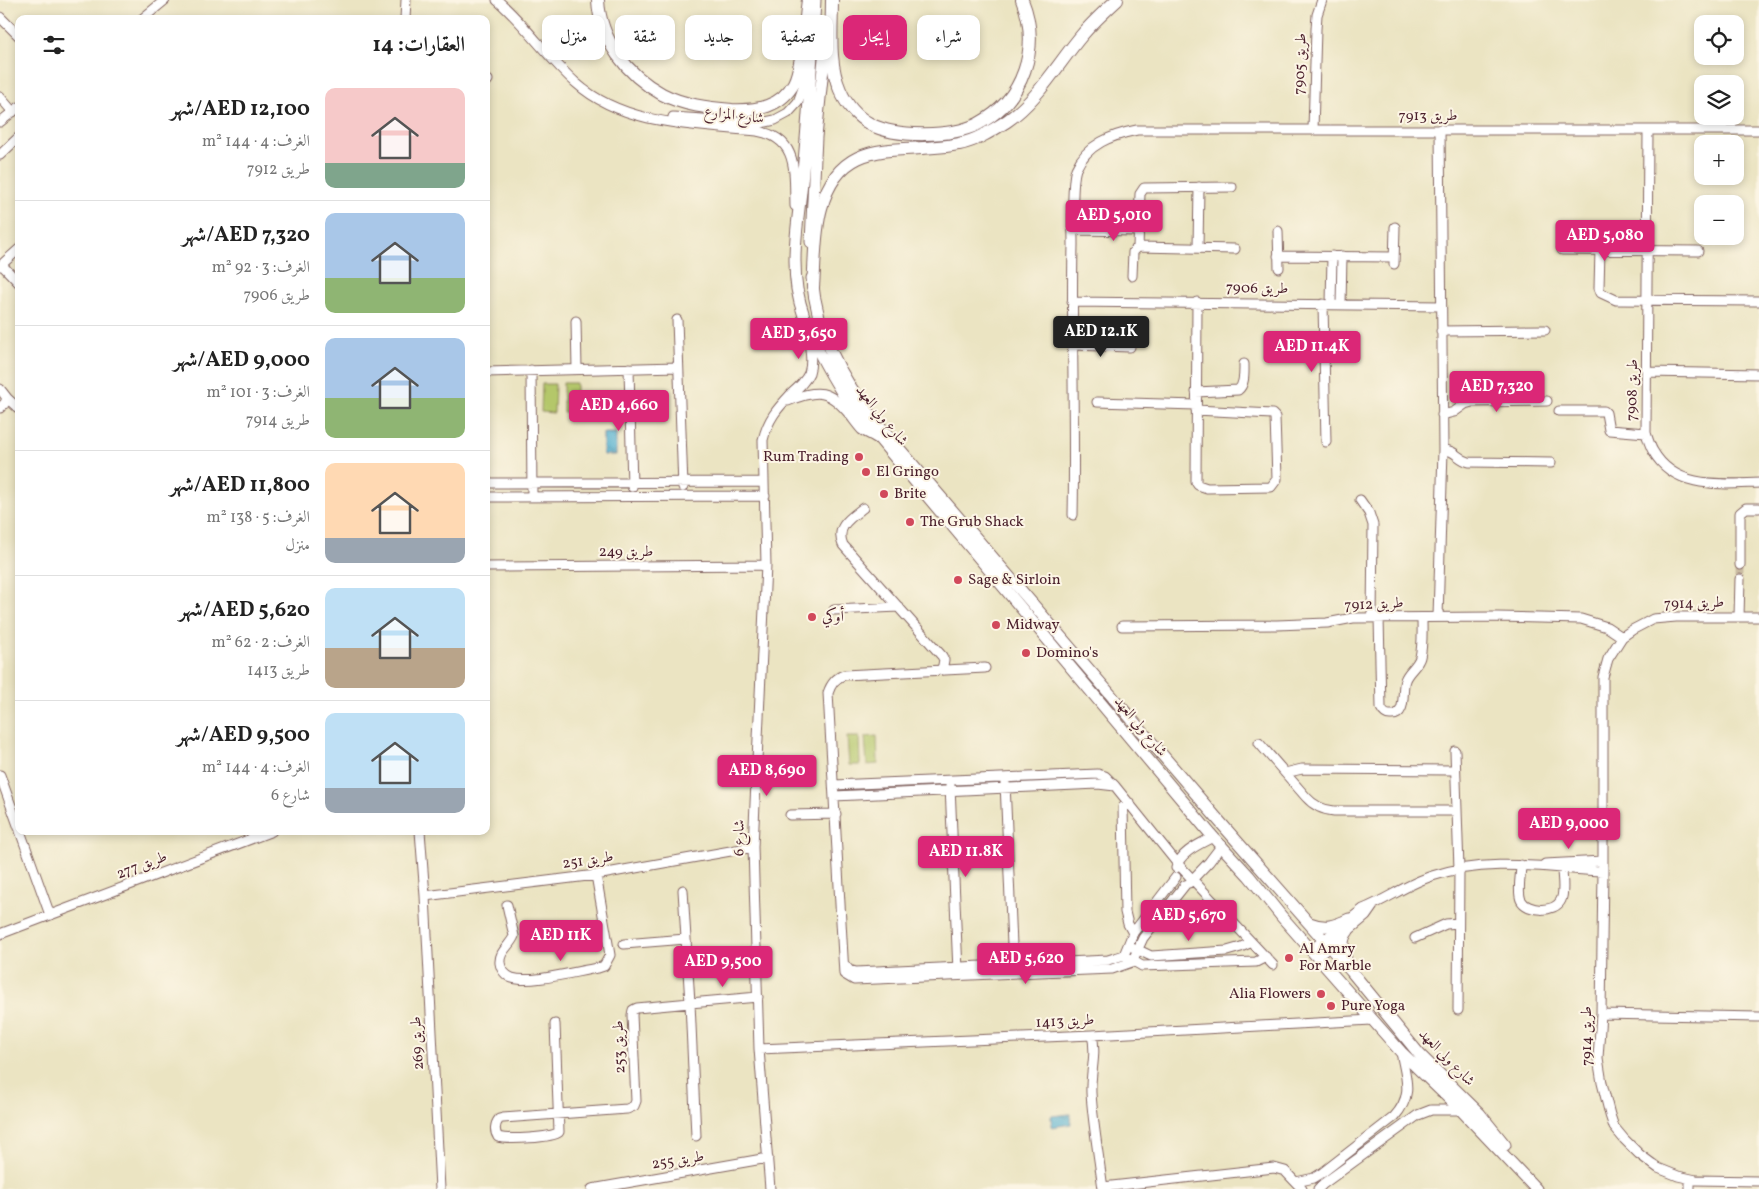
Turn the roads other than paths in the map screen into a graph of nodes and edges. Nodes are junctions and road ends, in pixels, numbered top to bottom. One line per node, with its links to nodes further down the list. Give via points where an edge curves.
1 (165, 0): 11 (street)
2 (406, 0): 13 (street)
3 (497, 0): 22 (street, شارع المزارع, via 582,88 611,106)
4 (598, 0): 5 (highway, via 610,43 637,77 662,94 694,106 749,111 763,109 781,99 794,84 799,72)
5 (808, 0)
6 (815, 0): 14 (main road, شارع ولي العهد)
7 (831, 0): 8 (highway, via 833,73 853,111 871,124 899,132 928,134 949,133 977,124 997,110 1016,89 1027,66 1031,39 1028,13); 52 (main road, شارع ولي العهد, via 811,218)
8 (1022, 0)
9 (1117, 0): 52 (highway, via 1083,33 1034,96 1010,119 986,134 960,144 876,151 850,162 834,178 821,209)
10 (1322, 0): 25 (street, طريق 7905, via 1316,29)
11 (157, 3): 12 (street)
12 (146, 15)
13 (406, 15)
14 (814, 15)
15 (0, 17): 16 (street)
16 (15, 32)
17 (810, 60): 22 (street, شارع المزارع, via 798,102 775,120 761,123)
18 (812, 60): 32 (main road, شارع ولي العهد)
19 (0, 97): 20 (street)
20 (15, 109)
21 (15, 111): 23 (street)
22 (655, 118): 32 (street, شارع المزارع, via 756,131 776,138 786,147 792,160)
23 (0, 122)
24 (1440, 129): 25 (street, طريق 7913); 26 (street, طريق 7913); 59 (street)
25 (1313, 130): 34 (street, طريق 7913, via 1137,130 1118,134 1099,142 1076,170)
26 (1648, 130): 27 (street, طريق 7913); 42 (street, طريق 7908)
27 (1759, 130)
28 (15, 141): 29 (street)
29 (0, 155)
30 (1199, 187): 31 (street); 35 (street, via 1144,188 1140,194); 38 (street)
31 (1232, 187)
32 (797, 225): 60 (main road, شارع ولي العهد, via 795,260)
33 (1395, 228): 47 (street, via 1394,260)
34 (1073, 230): 35 (street); 55 (street)
35 (1139, 231): 37 (street)
36 (1278, 231): 45 (street)
37 (1138, 247): 38 (street); 50 (street, via 1134,252)
38 (1198, 248): 39 (street)
39 (1235, 249)
40 (1562, 250): 41 (street)
41 (1600, 250): 42 (street); 53 (street, via 1601,293 1616,300)
42 (1648, 250): 43 (street); 53 (street, طريق 7908)
43 (1698, 251)
44 (15, 252): 48 (street)
45 (1278, 256): 46 (street); 49 (street)
46 (1332, 256): 47 (street); 57 (street)
47 (1342, 256): 58 (street)
48 (1, 266): 51 (street)
49 (1278, 268)
50 (1132, 276)
51 (15, 279)
52 (813, 288): 155 (main road, شارع ولي العهد, via 815,307 840,372 872,418)
53 (1648, 300): 54 (street); 73 (street, طريق 7908)
54 (1759, 301)
55 (1072, 302): 56 (street, طريق 7906); 65 (street)
56 (1197, 302): 57 (street, طريق 7906); 76 (street)
57 (1327, 304): 58 (street, طريق 7906); 88 (street)
58 (1341, 304): 59 (street, طريق 7906)
59 (1441, 306): 64 (street)
60 (803, 315): 80 (street, شارع 6, via 810,351 808,373 803,383); 87 (main road, شارع ولي العهد, via 814,343 846,399)
61 (677, 320): 68 (street)
62 (576, 321): 70 (street)
63 (1545, 330): 64 (street)
64 (1442, 331): 85 (street)
65 (1073, 345): 66 (street); 105 (street)
66 (1130, 347)
67 (1244, 364): 76 (street, via 1242,388)
68 (678, 367): 69 (street); 91 (street)
69 (629, 368): 70 (street); 95 (street)
70 (577, 369): 71 (street)
71 (530, 370): 72 (street); 94 (street)
72 (490, 372)
73 (1647, 372): 74 (street); 86 (street, طريق 7908)
74 (1759, 374)
75 (0, 389): 77 (street)
76 (1196, 392): 83 (street)
77 (7, 398): 81 (street); 82 (street)
78 (1547, 400): 85 (street, via 1472,402)
79 (1098, 402): 83 (street)
80 (783, 403): 87 (street, via 805,394 830,396 862,430); 92 (street, شارع 6, via 766,426 762,451)
81 (15, 405)
82 (0, 408)
83 (1196, 408): 83 (street, via 1198,485 1207,488 1271,487 1275,484 1275,417 1272,414)
84 (1559, 411): 86 (street, via 1604,410 1609,430)
85 (1442, 415): 89 (street)
86 (1646, 433): 96 (street, طريق 7908, via 1652,451 1679,476 1710,484)
87 (879, 440): 141 (main road, شارع ولي العهد)
88 (1326, 442)
89 (1442, 450): 90 (street, via 1452,451 1469,462); 116 (street)
90 (1551, 463)
91 (683, 482): 92 (street); 95 (street); 98 (street)
92 (764, 482): 99 (street, شارع 6)
93 (490, 483): 94 (street)
94 (532, 483): 95 (street); 101 (street)
95 (632, 483): 97 (street)
96 (1759, 483)
97 (632, 496): 98 (street); 101 (street)
98 (684, 496): 99 (street)
99 (764, 496): 106 (street, شارع 6)
100 (490, 497): 101 (street)
101 (532, 497)
102 (1360, 500): 114 (street, via 1373,525)
103 (863, 508): 110 (street, via 844,523 840,539)
104 (1759, 508): 107 (street, via 1746,508 1740,513)
105 (1073, 515)
106 (766, 565): 108 (street, طريق 249); 143 (street, شارع 6)
107 (1740, 565)
108 (490, 567)
109 (1740, 579): 112 (street)
110 (899, 607): 111 (street); 120 (street, via 942,656)
111 (834, 610)
112 (1739, 617): 113 (street, طريق 7914); 118 (street, طريق 7914, via 1653,620)
113 (1759, 617)
114 (1376, 618): 115 (street, طريق 7912); 115 (street, via 1380,702 1383,712 1391,715 1402,708 1404,682 1420,660); 117 (street, طريق 7912, via 1277,625)
115 (1422, 618): 116 (street, طريق 7912)
116 (1438, 618): 118 (street, طريق 7912, via 1581,620 1607,627)
117 (1122, 626)
118 (1622, 637): 144 (street, طريق 7914, via 1608,659 1603,677)
119 (985, 668): 120 (street)
120 (942, 670): 128 (street, via 844,675 833,682 828,693)
121 (1259, 743): 124 (street)
122 (1455, 751): 123 (street)
123 (1455, 770): 124 (street, via 1308,768); 134 (street)
124 (1285, 773): 134 (street, via 1310,801 1324,809)
125 (0, 775): 137 (street)
126 (1005, 778): 127 (street); 129 (street, via 1098,774); 130 (street)
127 (950, 781): 128 (street); 131 (street)
128 (834, 785): 132 (street)
129 (1115, 786): 130 (street); 133 (street)
130 (1005, 789): 131 (street); 179 (street)
131 (950, 791): 132 (street); 178 (street)
132 (834, 796): 135 (street)
133 (1130, 803): 145 (street); 163 (street, via 1123,807 1125,912)
134 (1457, 812): 148 (street)
135 (836, 814): 136 (street); 176 (street)
136 (790, 815)
137 (15, 818)
138 (21, 835): 159 (street)
139 (261, 835): 159 (street, طريق 277)
140 (420, 835): 157 (street)
141 (1213, 837): 142 (main road, شارع ولي العهد); 145 (street, via 1184,854); 155 (main road, via 1225,839)
142 (1222, 845): 153 (street); 172 (main road, شارع ولي العهد)
143 (753, 847): 151 (street, طريق 251); 182 (street, شارع 6)
144 (1603, 861): 147 (street); 150 (street, طريق 7914)
145 (1177, 863): 152 (street); 153 (street)
146 (1521, 865): 147 (street); 148 (street); 149 (street, via 1520,898 1532,908 1550,908 1561,900)
147 (1540, 865): 149 (street)
148 (1459, 869): 161 (street); 162 (street, via 1396,891 1373,906 1368,914)
149 (1562, 869): 150 (street)
150 (1603, 870): 185 (street, طريق 7914)
151 (596, 875): 157 (street, طريق 251); 158 (street, via 610,954 604,966 526,980 510,977 500,962 514,936)
152 (1176, 877): 154 (street); 163 (street)
153 (1193, 879): 154 (street); 167 (street)
154 (1185, 885): 171 (street)
155 (1279, 889): 160 (main road, شارع ولي العهد)
156 (683, 890): 166 (street)
157 (425, 896): 204 (street, طريق 269)
158 (507, 905)
159 (50, 915): 164 (street, طريق 277)
160 (1308, 922): 162 (main road, via 1329,927); 168 (main road, شارع ولي العهد)
161 (1458, 923): 165 (street, via 1446,924); 184 (street)
162 (1348, 925): 168 (street); 180 (main road, via 1343,950)
163 (1133, 933): 170 (street)
164 (0, 934)
165 (1415, 938)
166 (686, 939): 169 (street); 183 (street)
167 (1250, 942): 171 (street, via 1227,951 1151,956); 174 (street)
168 (1326, 943): 172 (street); 180 (main road, شارع ولي العهد)
169 (624, 944)
170 (1128, 945): 171 (street); 173 (street)
171 (1138, 949): 175 (street)
172 (1314, 954): 187 (main road, شارع ولي العهد)
173 (1124, 955): 175 (street); 179 (street, via 1108,960)
174 (1266, 957): 175 (street, via 1256,962 1142,966); 177 (street)
175 (1132, 962): 179 (street, via 1112,969)
176 (844, 964): 178 (street, via 856,972); 181 (street, via 844,974 854,980)
177 (1273, 965)
178 (958, 966): 179 (street); 181 (street)
179 (1013, 969): 181 (street)
180 (1351, 971): 198 (main road, شارع ولي العهد, via 1420,1055 1480,1114)
181 (958, 976)
182 (758, 997): 183 (street); 190 (street, شارع 6)
183 (690, 1003): 193 (street, طريق 253, via 633,1010 634,1106); 196 (street)
184 (1458, 1010)
185 (1601, 1014): 186 (street); 200 (street, طريق 7914, via 1598,1058 1614,1126 1624,1140 1658,1168)
186 (1759, 1017)
187 (1372, 1020): 189 (street, طريق 1413); 191 (main road, شارع ولي العهد)
188 (555, 1024): 193 (street, طريق 253)
189 (1092, 1035): 190 (street, طريق 1413); 203 (street, via 1095,1052 1091,1096)
190 (759, 1049): 197 (street, شارع 6)
191 (1400, 1052): 192 (main road, شارع ولي العهد); 194 (street, via 1408,1085 1407,1097)
192 (1461, 1110): 195 (street, via 1423,1112); 198 (main road, شارع ولي العهد)
193 (559, 1113): 193 (street, طريق 253, via 560,1129 555,1135 502,1138 496,1134 499,1119)
194 (1394, 1117): 195 (street); 199 (street)
195 (1401, 1126): 208 (street)
196 (696, 1136)
197 (768, 1158): 205 (street, طريق 255); 206 (street, شارع 6)
198 (1514, 1160): 209 (main road, شارع ولي العهد); 210 (main road, شارع ولي العهد)
199 (1322, 1173): 202 (street); 207 (street)
200 (1690, 1179): 201 (street, طريق 7914); 211 (street)
201 (1759, 1181)
202 (1299, 1186): 203 (street, via 1285,1172 1274,1168)
203 (1103, 1188)
204 (440, 1189)
205 (592, 1189)
206 (770, 1189)
207 (1306, 1189)
208 (1318, 1189)
209 (1536, 1189)
210 (1543, 1189)
211 (1690, 1189)

